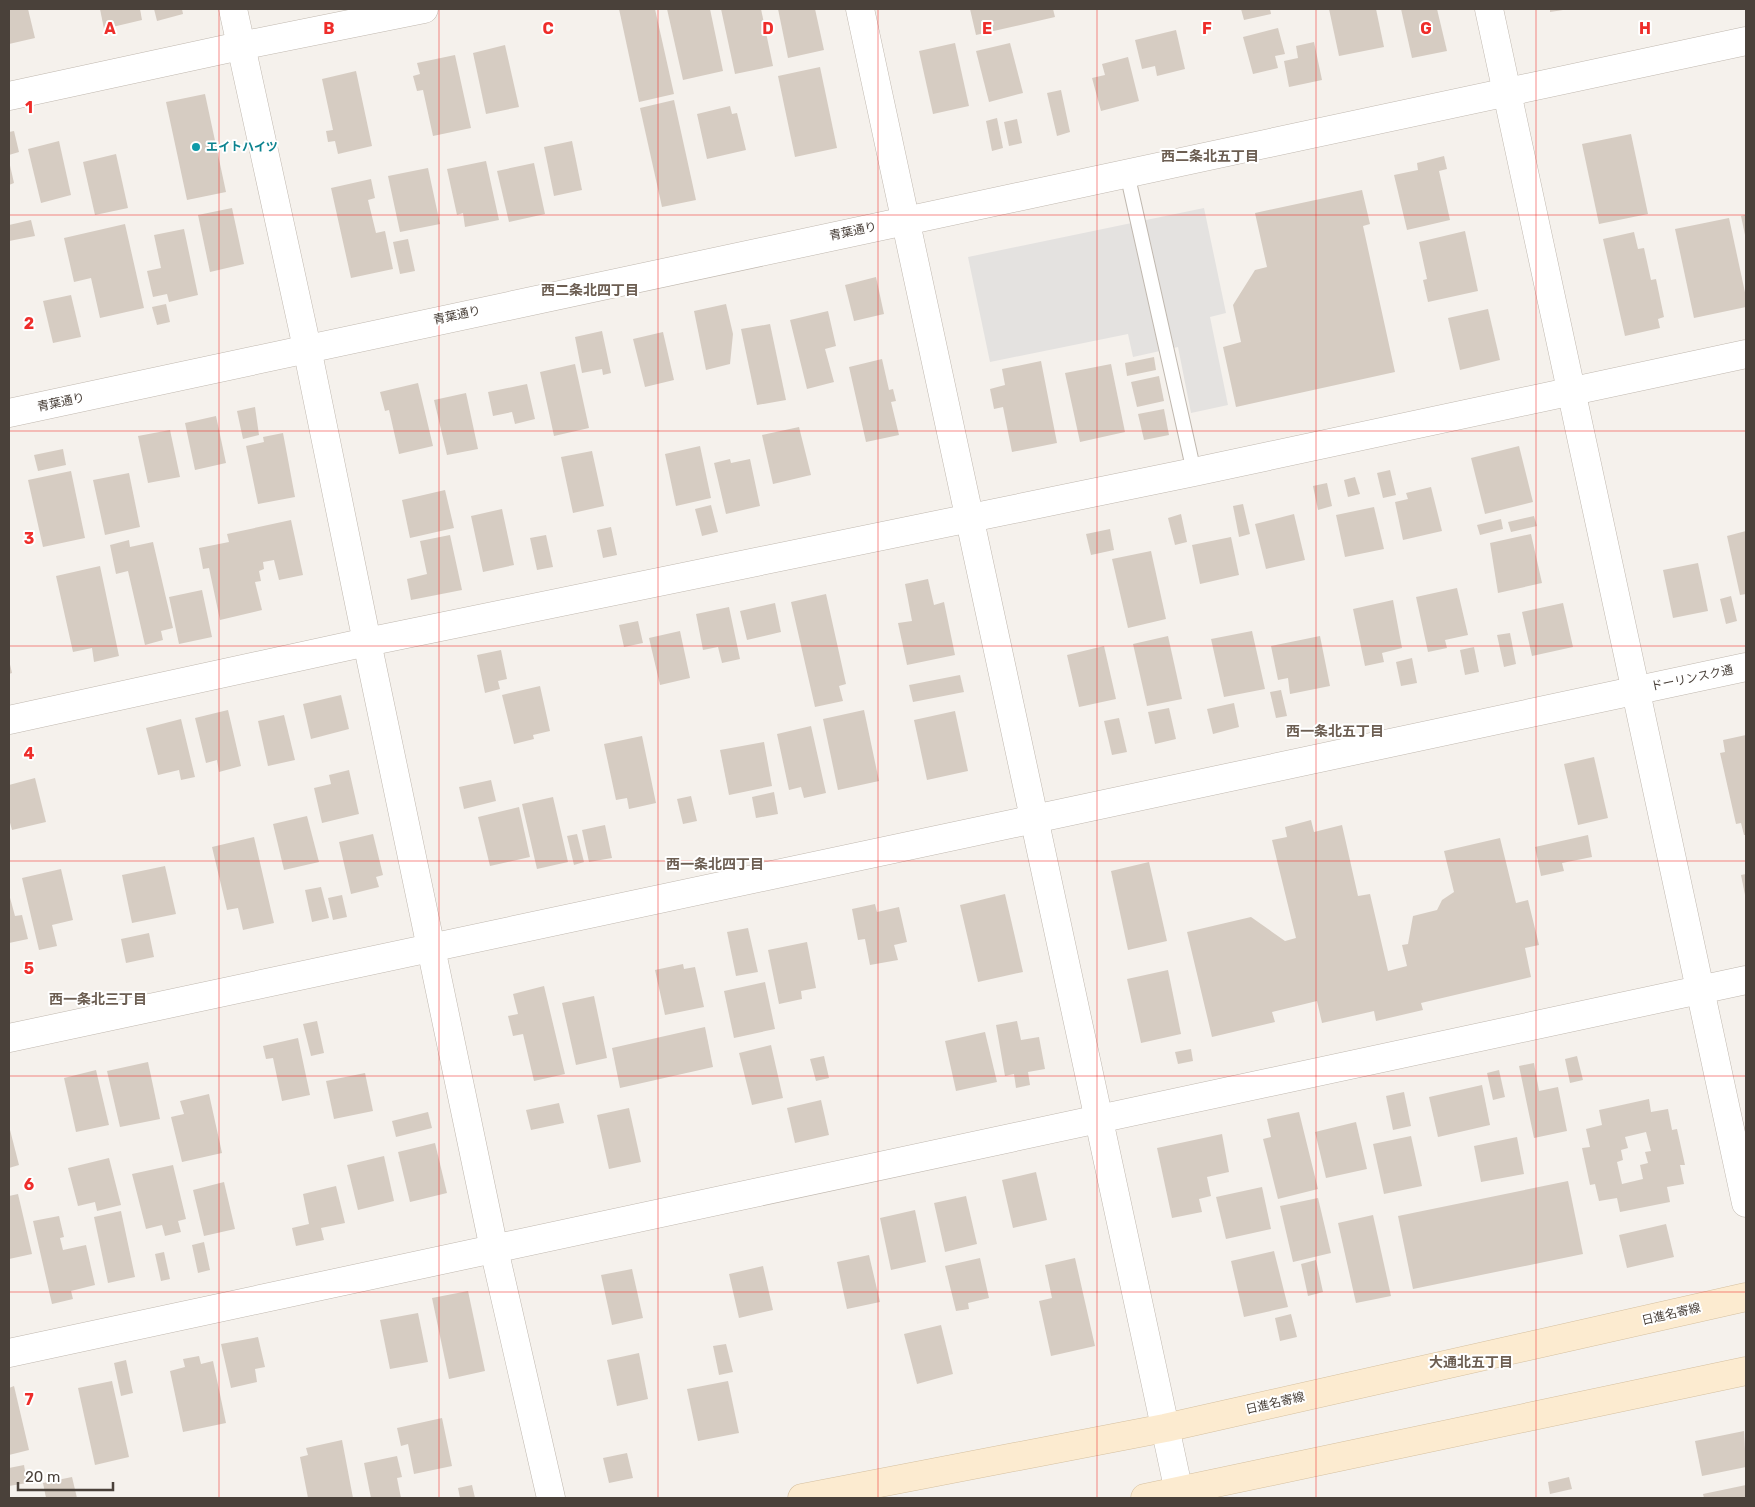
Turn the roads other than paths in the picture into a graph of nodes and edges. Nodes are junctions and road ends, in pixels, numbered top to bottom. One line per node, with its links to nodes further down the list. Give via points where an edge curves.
1 (233, 9): 6 (street)
2 (424, 9): 6 (street)
3 (860, 9): 10 (street)
4 (1489, 9): 7 (street)
5 (1746, 41): 7 (street, 青葉通り)
6 (240, 46): 8 (street); 11 (street)
7 (1508, 92): 9 (street, 青葉通り); 13 (street)
8 (9, 96)
9 (1127, 173): 10 (street, 青葉通り); 15 (lane)
10 (905, 220): 11 (street, 青葉通り); 16 (street)
11 (307, 348): 14 (street, 青葉通り); 17 (street)
12 (1746, 354): 13 (street)
13 (1572, 391): 15 (street); 19 (street)
14 (9, 413)
15 (1194, 472): 16 (street)
16 (969, 518): 17 (street); 21 (street)
17 (366, 642): 20 (street); 22 (street)
18 (1746, 667): 19 (street, ドーリンスク通)
19 (1637, 690): 21 (street, ドーリンスク通); 24 (street)
20 (9, 720)
21 (1034, 818): 22 (street, ドーリンスク通); 26 (street)
22 (431, 946): 25 (street, ドーリンスク通); 28 (street)
23 (1746, 980): 24 (street)
24 (1701, 990): 26 (street); 27 (street)
25 (9, 1038)
26 (1098, 1119): 28 (street); 32 (street)
27 (1746, 1203)
28 (494, 1249): 30 (street); 34 (street)
29 (1746, 1297): 32 (main road, 日進名寄線)
30 (9, 1353)
31 (1746, 1371): 33 (main road)
32 (1165, 1428): 33 (street); 35 (main road, 日進名寄線)
33 (1180, 1495): 36 (main road)
34 (552, 1498)
35 (802, 1498)
36 (1144, 1498)

